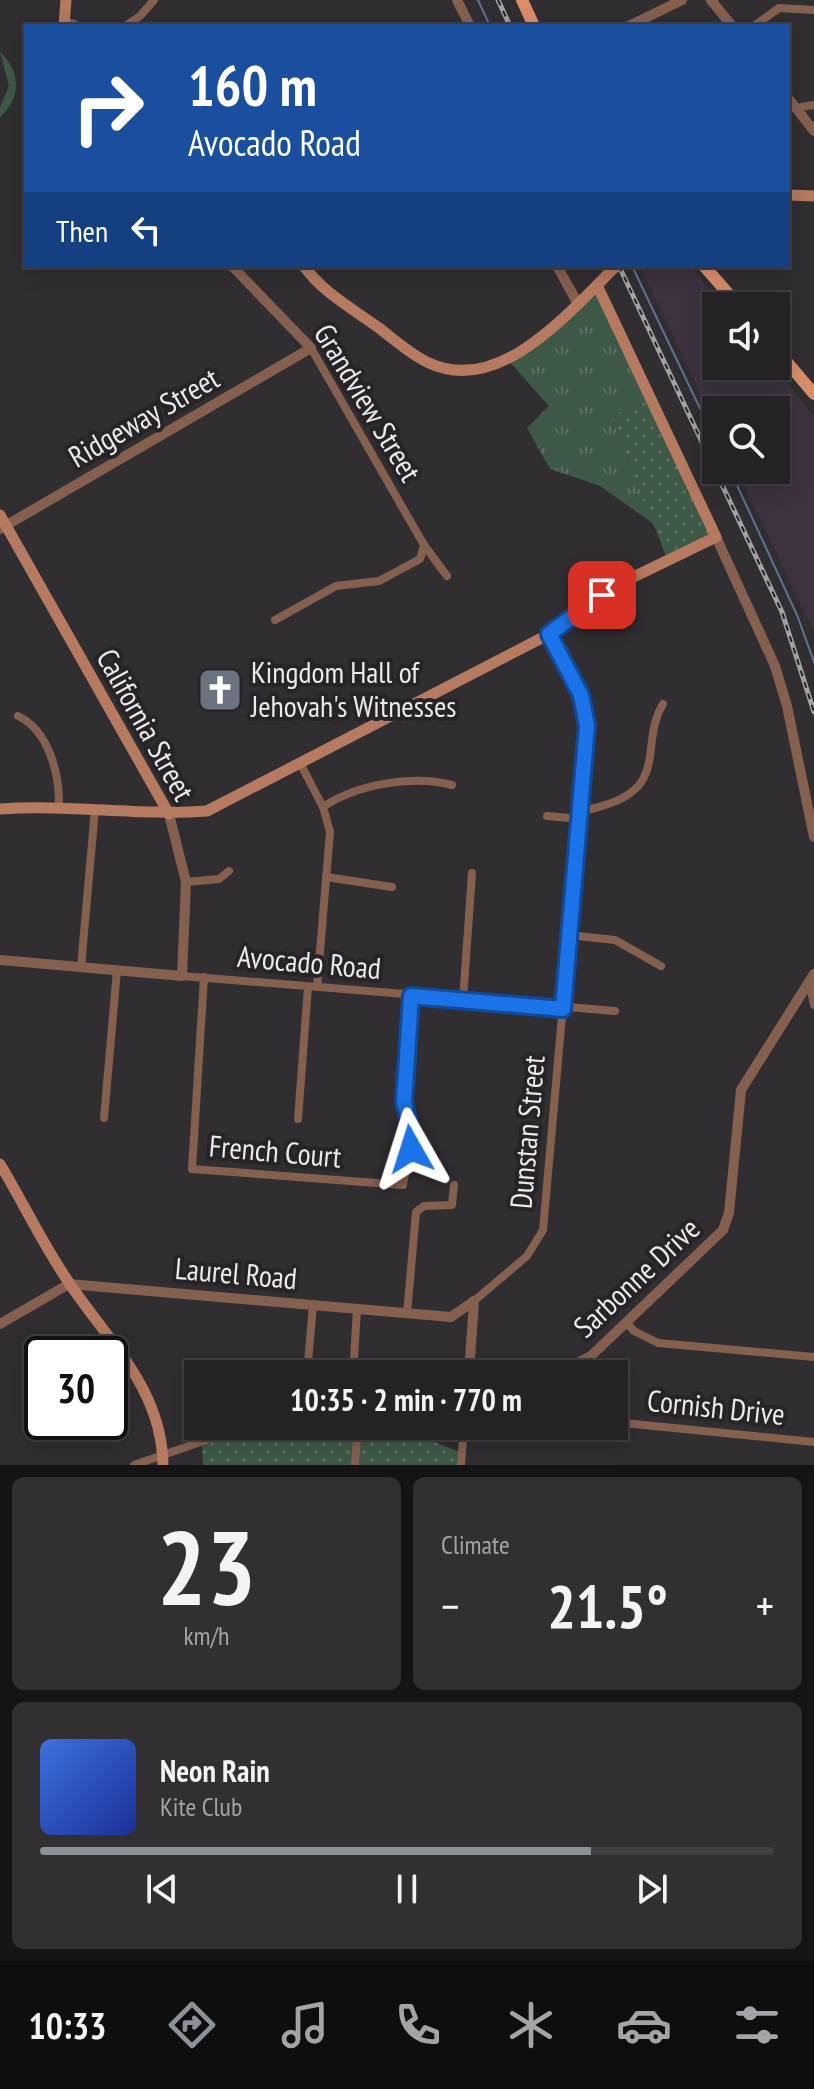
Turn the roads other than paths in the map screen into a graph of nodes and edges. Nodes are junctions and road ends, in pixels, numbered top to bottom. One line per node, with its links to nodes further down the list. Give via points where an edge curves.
1 (66, 0): 8 (main road)
2 (154, 0): 9 (street)
3 (457, 0): 10 (street)
4 (522, 0): 11 (main road)
5 (682, 0): 12 (street)
6 (711, 0): 13 (street)
7 (814, 10): 14 (street, via 779,8)
8 (69, 24)
9 (128, 24)
10 (469, 24)
11 (533, 24)
12 (633, 24)
13 (730, 24)
14 (757, 24)
15 (790, 101): 17 (street)
16 (814, 105): 17 (street)
17 (795, 108): 18 (street)
18 (814, 131)
19 (790, 195): 20 (main road)
20 (814, 196)
21 (234, 268): 29 (street, Grandview Street)
22 (306, 268): 28 (main road, via 419,358 449,370 484,371 509,361)
23 (558, 268): 28 (street)
24 (614, 268): 26 (main road)
25 (706, 268): 27 (main road)
26 (597, 285): 28 (main road); 33 (main road)
27 (727, 292)
28 (577, 302)
29 (311, 348): 32 (street, Ridgeway Street); 34 (street, Grandview Street)
30 (790, 366): 31 (main road)
31 (814, 394)
32 (2, 523): 46 (main road, California Street)
33 (716, 537): 37 (main road, via 610,589); 49 (street, via 775,666)
34 (424, 545): 35 (street, Grandview Street); 36 (street, via 420,559 379,581 336,586)
35 (447, 576)
36 (275, 620)
37 (549, 634): 40 (main road); 47 (street, Dunstan Street, via 586,711)
38 (663, 704): 47 (street, via 655,717 651,763 643,780 622,799)
39 (18, 716): 43 (street, via 28,721 53,760 60,780)
40 (301, 765): 42 (street); 46 (main road, via 207,811)
41 (452, 785): 42 (street, via 434,780 363,788)
42 (323, 807): 52 (street, via 330,832)
43 (59, 808): 44 (main road); 45 (main road)
44 (0, 809)
45 (95, 809): 46 (main road); 58 (street)
46 (169, 814): 53 (street, California Street)
47 (580, 815): 48 (street); 55 (street, Dunstan Street)
48 (547, 816)
49 (814, 837)
50 (229, 871): 53 (street, via 219,879)
51 (472, 873): 65 (street)
52 (326, 877): 54 (street); 63 (street)
53 (186, 882): 60 (street, California Street)
54 (392, 887)
55 (569, 935): 57 (street, via 615,940); 67 (street, Dunstan Street)
56 (0, 960): 58 (street, Avocado Road)
57 (661, 966)
58 (81, 967): 59 (street, Avocado Road)
59 (117, 970): 60 (street, Avocado Road); 69 (street)
60 (182, 976): 61 (street, Avocado Road)
61 (204, 977): 63 (street, Avocado Road); 64 (street, French Court, via 192,1169 403,1185 412,1135 404,1102)
62 (811, 978): 66 (street); 78 (street, Sarbonne Drive, via 741,1090 723,1230)
63 (312, 987): 64 (street, Avocado Road); 70 (street)
64 (411, 996): 65 (street, Avocado Road)
65 (463, 1000): 67 (street, Avocado Road)
66 (814, 1005)
67 (563, 1009): 68 (street, Avocado Road); 74 (street, Dunstan Street, via 543,1230 527,1256)
68 (615, 1011)
69 (104, 1118)
70 (298, 1119)
71 (0, 1164): 73 (main road)
72 (454, 1185): 77 (street, via 452,1205 424,1206 416,1212)
73 (69, 1284): 75 (street, Laurel Road); 79 (street); 90 (main road, via 139,1377 156,1414)
74 (474, 1301): 77 (street, Laurel Road, via 451,1317); 83 (street)
75 (313, 1305): 76 (street, Laurel Road); 81 (street)
76 (357, 1309): 77 (street, Laurel Road); 82 (street)
77 (407, 1313)
78 (626, 1322): 80 (street, via 658,1343); 84 (street, Sarbonne Drive)
79 (0, 1324)
80 (814, 1357)
81 (308, 1360)
82 (354, 1360)
83 (470, 1360)
84 (584, 1360)
85 (628, 1423): 89 (street, Cornish Drive)
86 (218, 1440): 90 (street)
87 (357, 1440): 91 (street)
88 (463, 1440): 93 (street)
89 (814, 1442)
90 (163, 1459): 92 (street)
91 (355, 1463)
92 (134, 1465)
93 (461, 1465)

